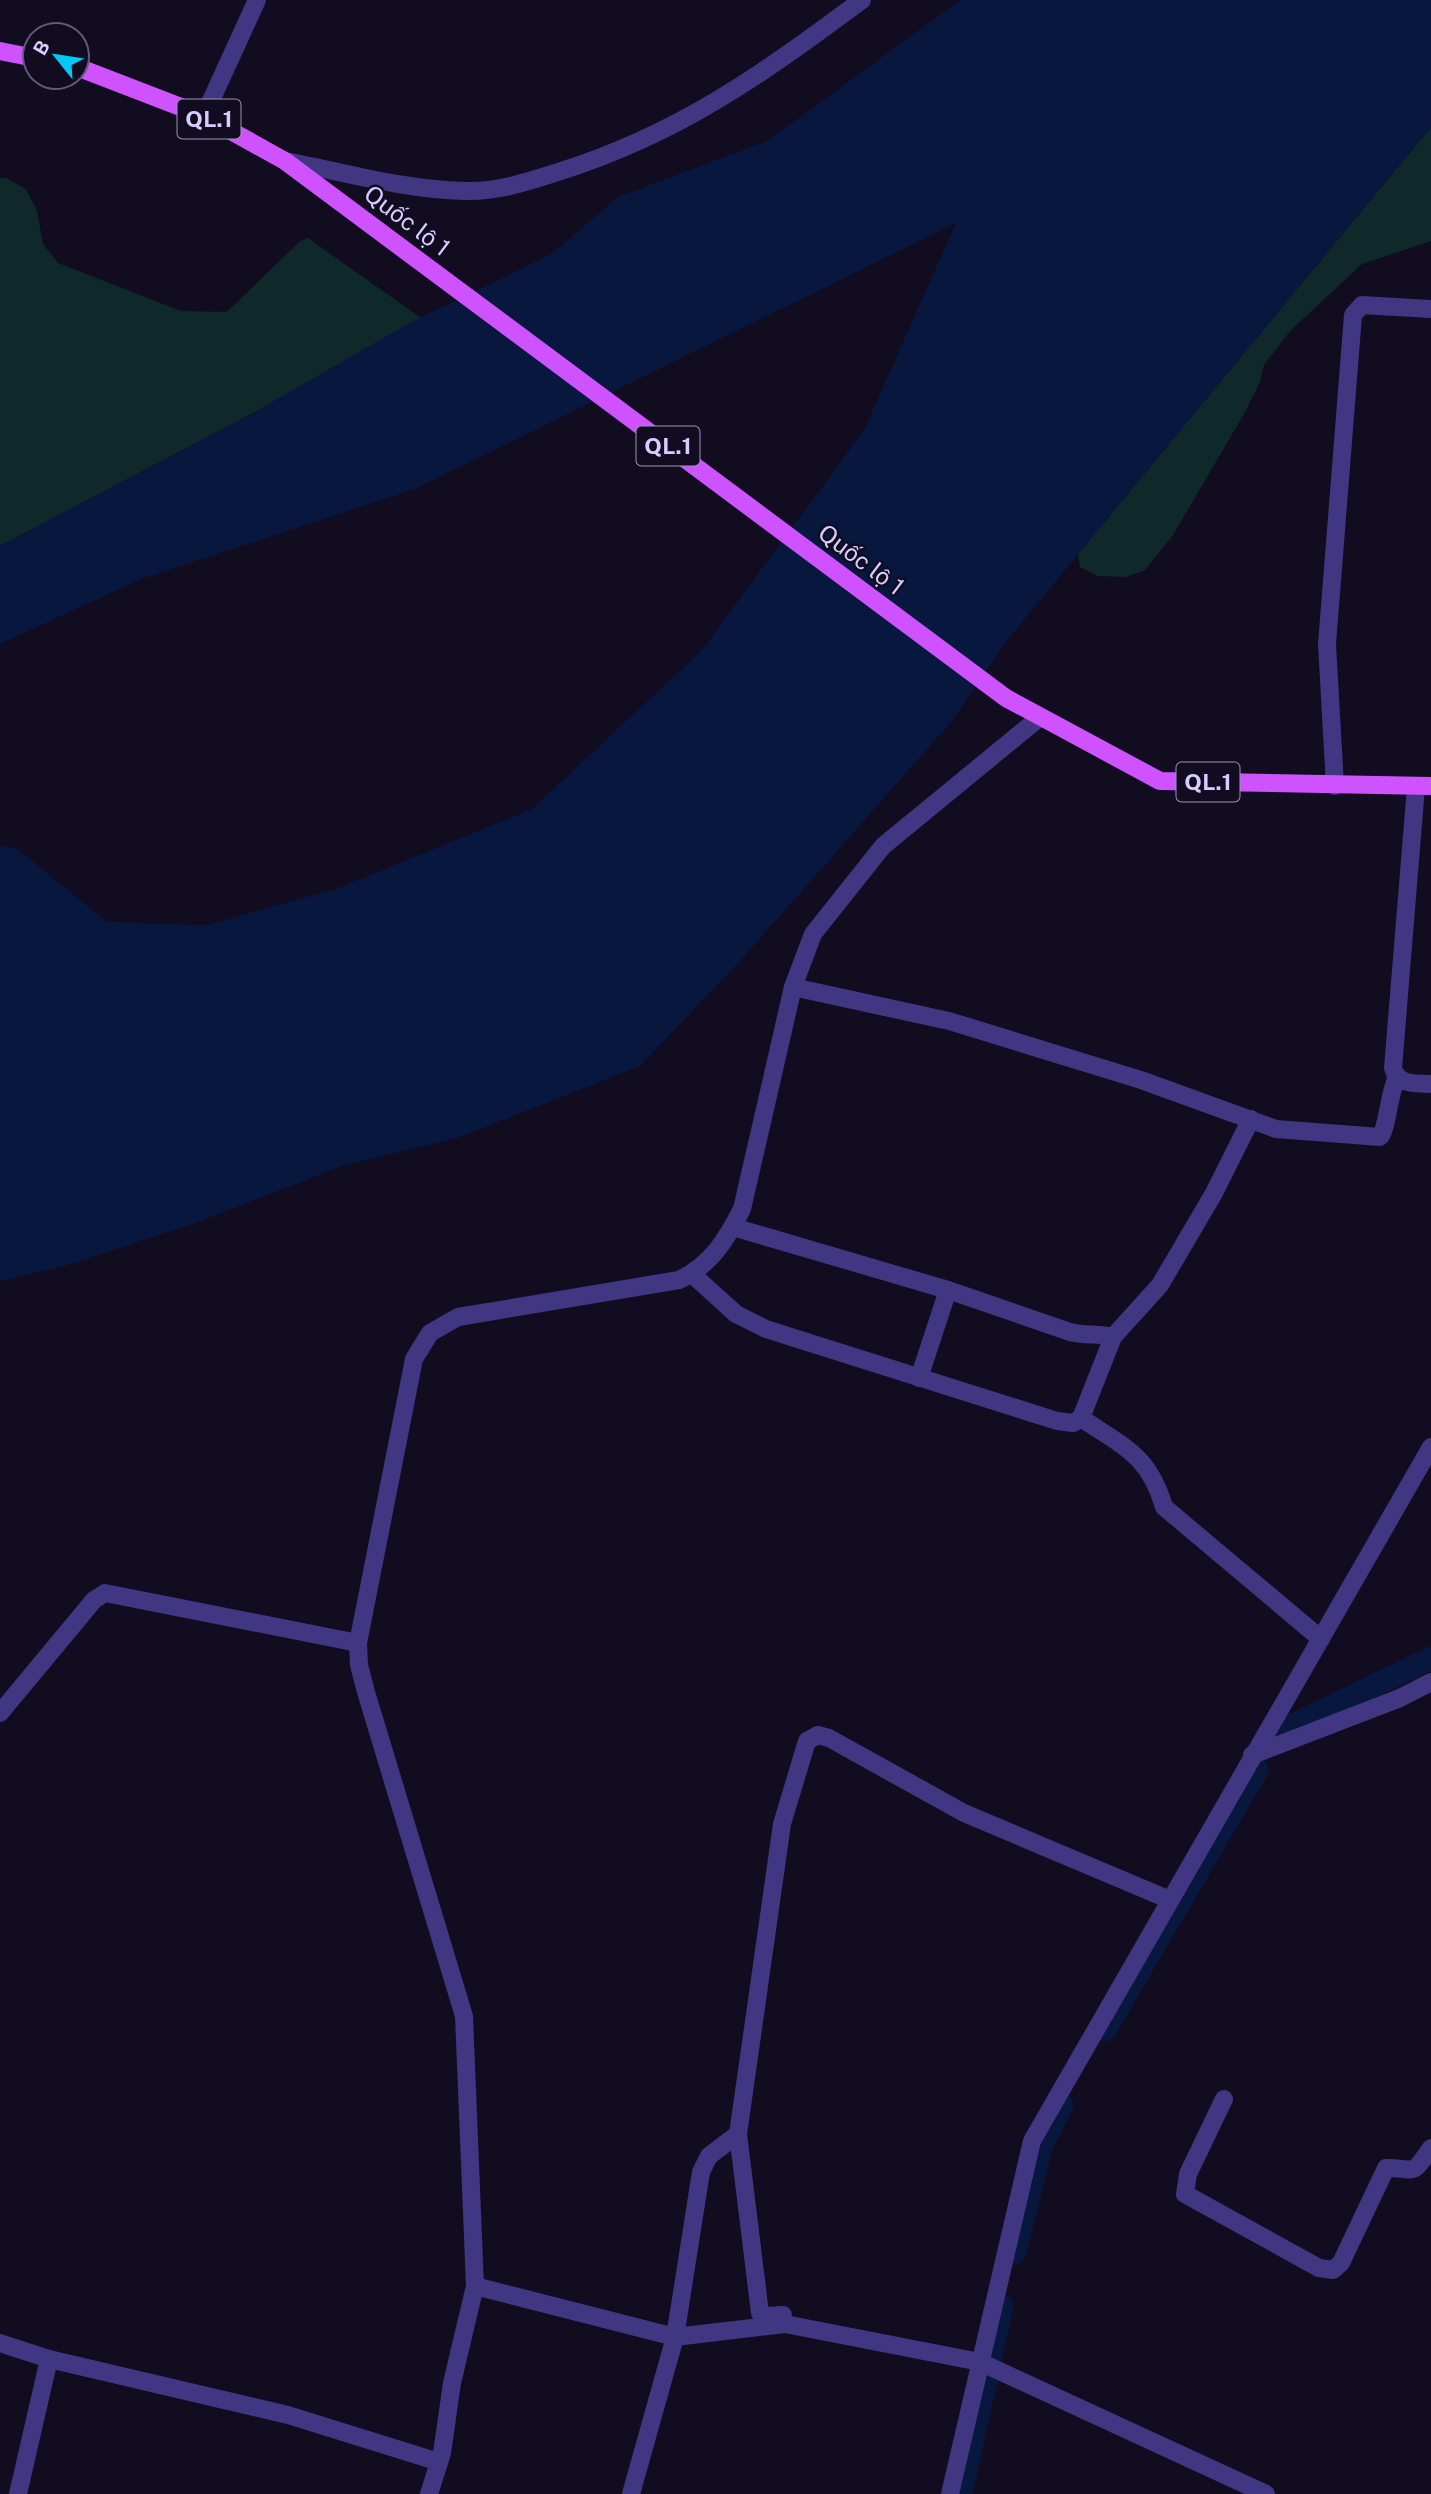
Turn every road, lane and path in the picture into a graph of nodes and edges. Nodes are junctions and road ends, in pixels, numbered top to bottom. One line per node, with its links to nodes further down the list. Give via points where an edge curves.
1 (257, 0): 6 (street)
2 (862, 0): 7 (street, via 757,77 683,122 595,161 511,187 465,191 408,185)
3 (0, 51): 4 (main road)
4 (21, 55)
5 (91, 72): 6 (main road, QL.1)
6 (204, 116): 7 (main road, QL.1)
7 (285, 161): 9 (main road, Quốc lộ 1 / QL.1, via 1006,698)
8 (1431, 309): 10 (street, via 1362,305 1353,315 1327,644)
9 (1039, 718): 10 (main road, Quốc lộ 1 / QL.1, via 1160,781); 12 (street, via 883,846 813,934)
10 (1335, 786): 11 (main road, Quốc lộ 1 / QL.1)
11 (1423, 787): 13 (street, via 1393,1068)
12 (793, 987): 15 (street, via 949,1021); 16 (street, via 742,1209)
13 (1397, 1077): 14 (street); 15 (street, via 1380,1137 1276,1129)
14 (1431, 1084)
15 (1251, 1119): 19 (street, via 1160,1284)
16 (733, 1227): 17 (street, via 710,1260); 18 (street)
17 (692, 1273): 20 (street, via 751,1323); 24 (street, via 679,1280 458,1317 430,1333 414,1359)
18 (948, 1290): 19 (street, via 1070,1332); 20 (street)
19 (1113, 1337): 21 (street)
20 (919, 1378): 21 (street, via 1056,1421 1073,1423)
21 (1081, 1418): 23 (street, via 1141,1459 1157,1481 1164,1507)
22 (1431, 1447): 23 (street)
23 (1321, 1639): 27 (street)
24 (358, 1643): 26 (street, via 106,1593 94,1600); 32 (street, via 366,1692 464,2016)
25 (1431, 1682): 27 (street, via 1400,1699)
26 (0, 1713)
27 (1252, 1755): 28 (street)
28 (1170, 1900): 30 (street, via 964,1813 829,1738 811,1738 804,1746 782,1824); 37 (street, via 1032,2141)
29 (1224, 2099): 31 (street, via 1188,2174 1185,2194 1319,2268 1334,2270 1340,2263 1386,2168 1415,2170)
30 (738, 2134): 33 (street, via 760,2313 792,2315); 34 (street, via 709,2156 701,2172)
31 (1431, 2148)
32 (475, 2286): 34 (street); 38 (street)
33 (795, 2326): 34 (street); 37 (street)
34 (675, 2337): 41 (street)
35 (0, 2343): 36 (street)
36 (49, 2360): 38 (street, via 288,2415); 39 (street)
37 (988, 2365): 42 (street); 43 (street)
38 (439, 2462): 40 (street)
39 (18, 2494)
40 (429, 2494)
41 (631, 2494)
42 (950, 2494)
43 (1266, 2494)

